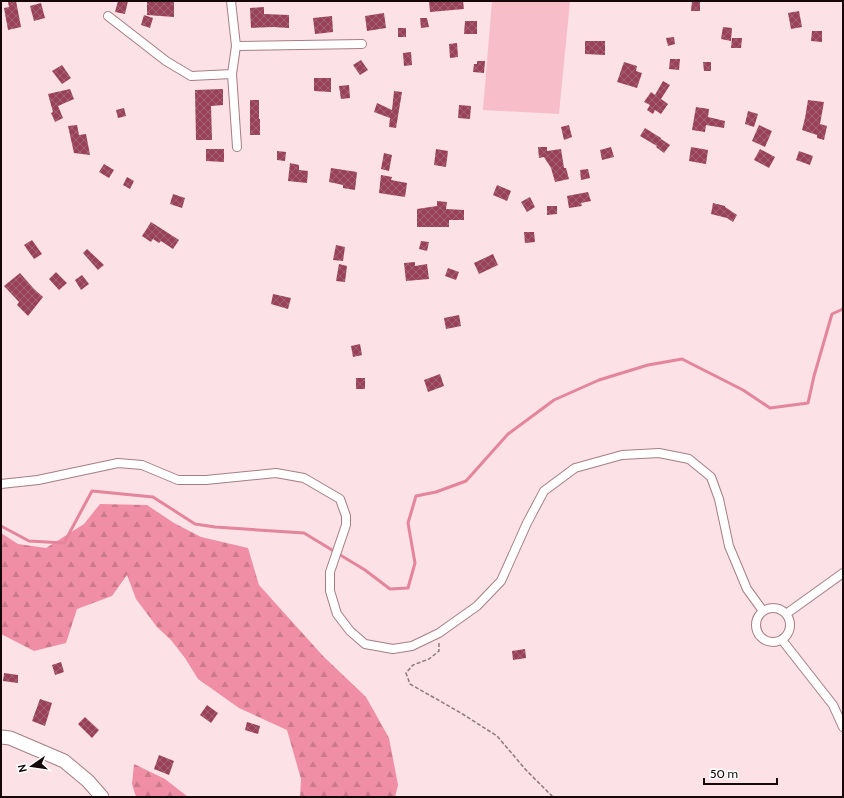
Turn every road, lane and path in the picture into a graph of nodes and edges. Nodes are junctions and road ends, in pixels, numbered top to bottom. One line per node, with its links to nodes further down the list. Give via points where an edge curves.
1 (231, 1): 4 (street)
2 (108, 16): 5 (street, via 166,61 191,76)
3 (362, 44): 4 (street)
4 (236, 46): 5 (street)
5 (232, 74): 6 (street)
6 (237, 147)
7 (1, 484): 11 (street, via 38,480 118,464 142,465 178,480 276,473 304,478 340,499 346,516 346,525 330,572 330,591 337,614 350,631 365,644 393,649 412,646)
8 (843, 573): 10 (street)
9 (762, 611): 10 (street, via 773,608); 11 (street, via 747,589 729,546 719,499 711,477 688,459 659,454 622,455 575,468 544,491 501,581 477,606); 12 (street, via 755,626 760,637 775,643)
10 (786, 614): 12 (street, via 790,627)
11 (439, 634): 16 (path, via 438,651 429,659 413,665 406,673 410,684 496,736)
12 (782, 640): 13 (street, via 832,705)
13 (843, 727)
14 (1, 737): 15 (main road, via 10,738 64,761)
15 (102, 797)
16 (553, 797)

